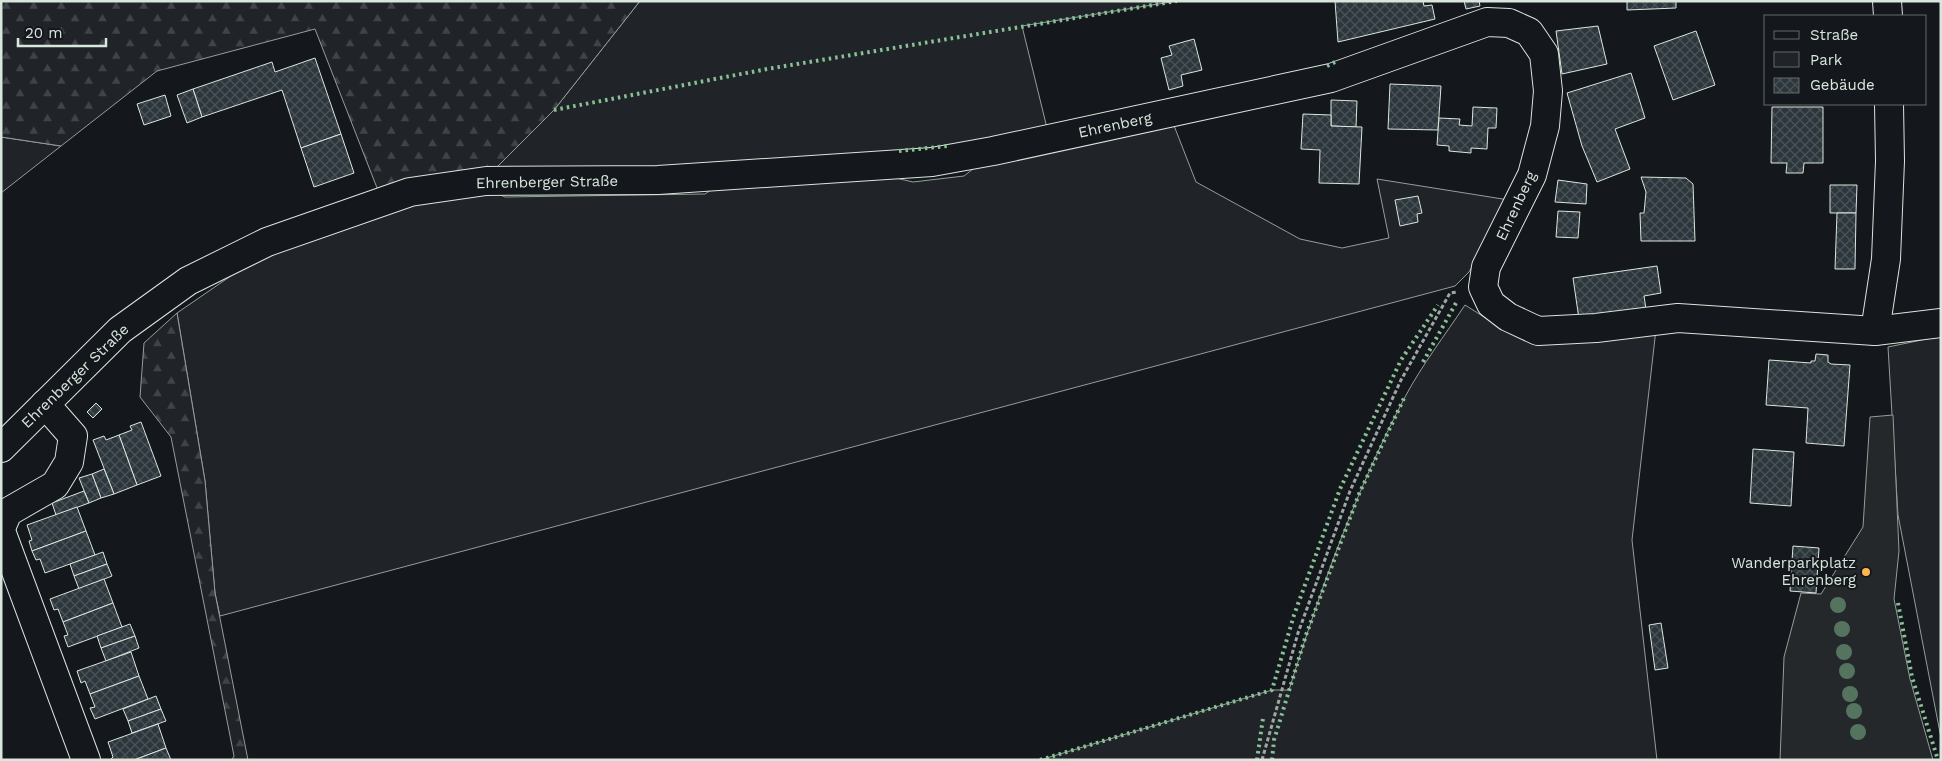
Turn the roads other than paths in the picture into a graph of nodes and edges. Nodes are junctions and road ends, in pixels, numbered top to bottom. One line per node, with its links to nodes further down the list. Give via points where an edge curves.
1 (1887, 1): 2 (street)
2 (1888, 15)
3 (1889, 105): 6 (street, via 1886,259)
4 (993, 151): 6 (street, Ehrenberg, via 1331,78 1487,22 1509,23 1529,32 1544,54 1548,91 1545,126 1532,175 1486,267 1482,287 1492,304 1508,317 1538,331 1678,318); 7 (street, Ehrenberger Straße, via 932,162 658,180 486,181 410,192 267,242 188,281 120,330)
5 (1941, 322): 6 (street)
6 (1875, 331)
7 (45, 404): 8 (street, Ehrenberger Straße); 9 (street, via 73,436 69,462 55,485 8,512)
8 (1, 448)
9 (1, 530): 10 (street)
10 (86, 760)

